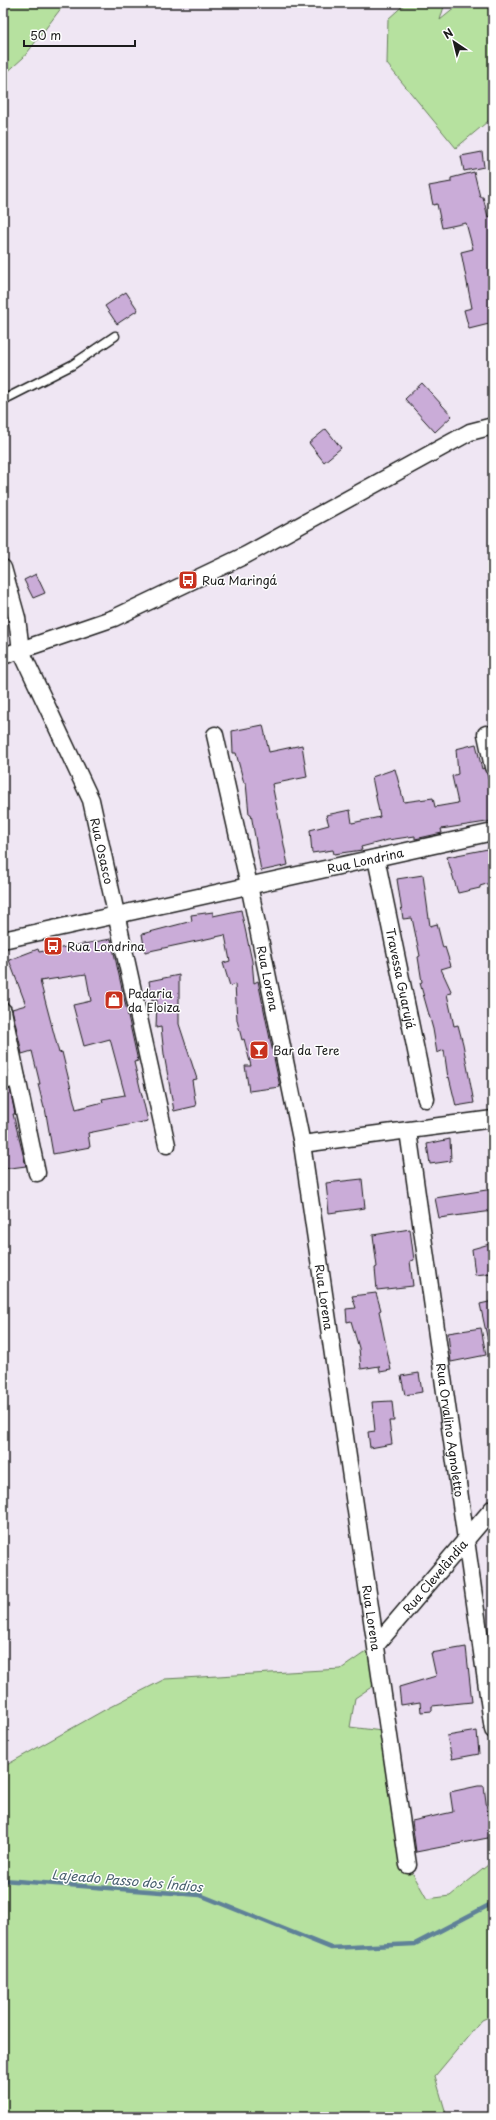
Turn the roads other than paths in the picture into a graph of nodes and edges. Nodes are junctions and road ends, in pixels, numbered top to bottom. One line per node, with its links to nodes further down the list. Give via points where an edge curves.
1 (115, 336): 2 (lane, via 72,365)
2 (3, 400)
3 (493, 426): 5 (street, via 470,432 225,565 114,618)
4 (3, 568): 5 (street, Rua Osasco, via 18,618)
5 (20, 650): 6 (street); 13 (street, Rua Osasco, via 91,800)
6 (3, 656)
7 (486, 734): 9 (street)
8 (215, 735): 12 (street, Rua Lorena)
9 (493, 768)
10 (493, 832): 11 (street, Rua Londrina)
11 (376, 858): 12 (street, Rua Londrina); 17 (street, Travessa Guarujá)
12 (249, 885): 13 (street, Rua Londrina); 20 (street, Rua Lorena)
13 (116, 915): 14 (street, Rua Londrina); 21 (street, Rua Osasco)
14 (3, 940)
15 (3, 1011): 16 (street)
16 (10, 1079): 22 (street)
17 (426, 1099)
18 (493, 1119): 19 (street)
19 (408, 1131): 20 (street); 24 (street, Rua Orvalino Agnoletto)
20 (302, 1144): 25 (street, Rua Lorena)
21 (167, 1145)
22 (37, 1173)
23 (493, 1508): 24 (street, Rua Clevelândia)
24 (466, 1538): 25 (street, Rua Clevelândia); 26 (street, Rua Orvalino Agnoletto)
25 (377, 1644): 27 (street, Rua Lorena)
26 (493, 1730)
27 (408, 1865)

